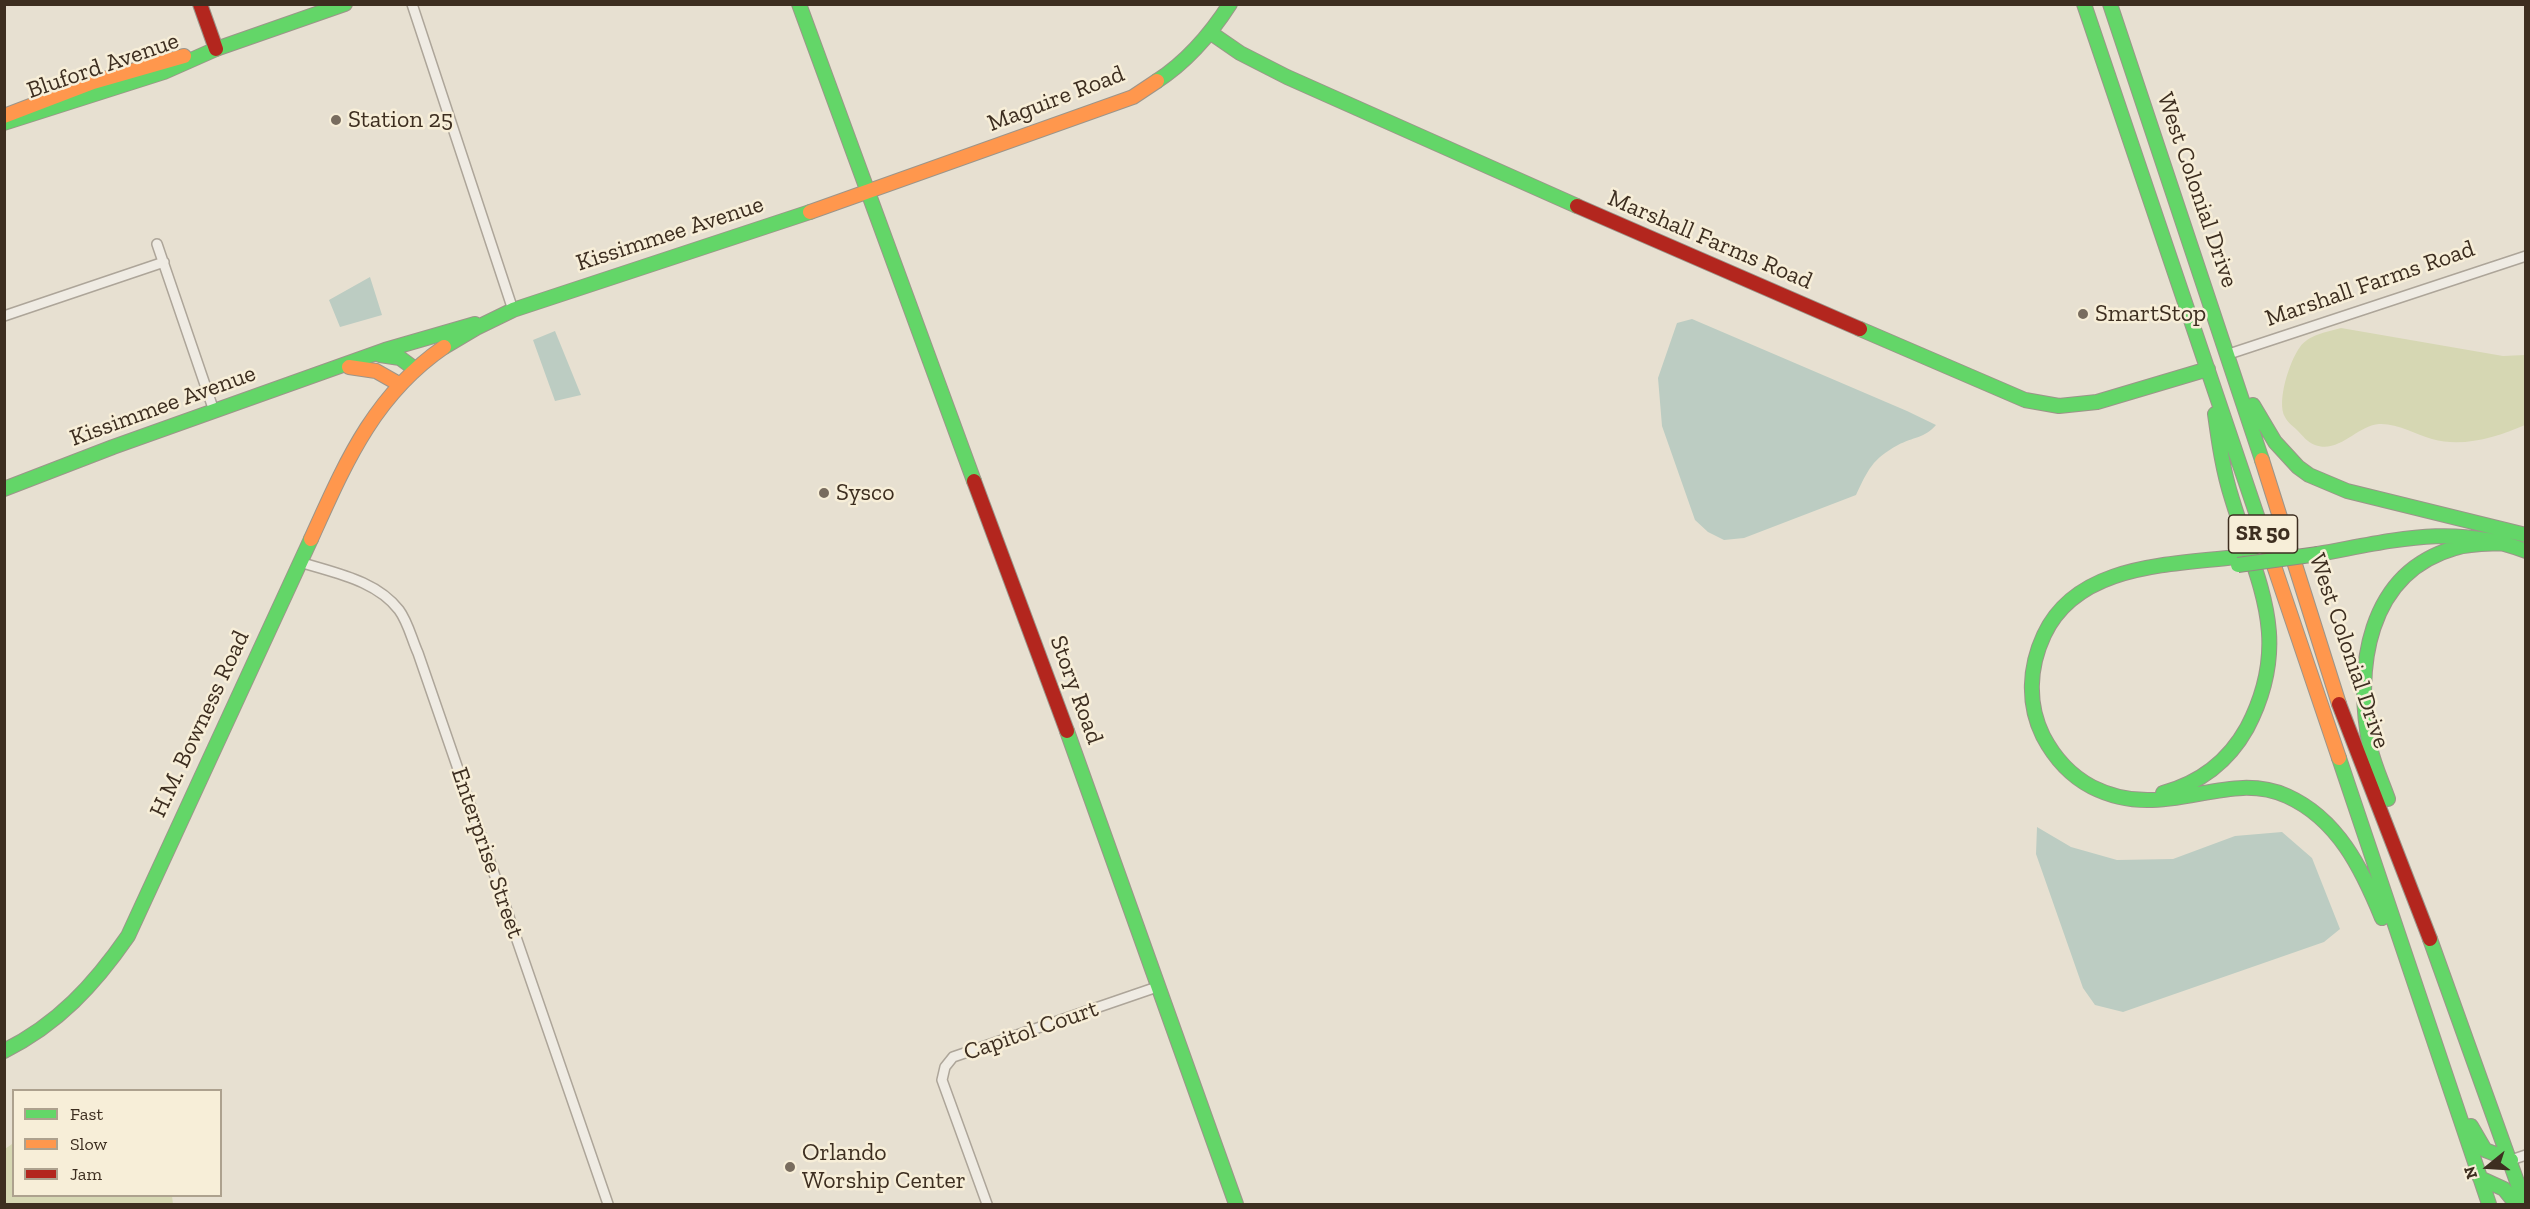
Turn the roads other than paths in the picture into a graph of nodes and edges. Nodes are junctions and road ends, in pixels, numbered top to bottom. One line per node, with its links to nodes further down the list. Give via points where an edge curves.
1 (200, 4): 9 (main road)
2 (345, 4): 9 (main road, Bluford Avenue)
3 (412, 4): 16 (street)
4 (799, 4): 12 (main road, Story Road)
5 (1230, 4): 8 (main road, Maguire Road)
6 (2084, 4): 23 (main road, West Colonial Drive / SR 50)
7 (2110, 4): 20 (main road, West Colonial Drive / SR 50)
8 (1210, 33): 12 (main road, Maguire Road, via 1176,68 1133,98); 23 (main road, Marshall Farms Road, via 1238,54 1277,73 1481,165 2025,400 2059,406 2097,402)
9 (216, 49): 10 (main road, Bluford Avenue, via 160,62); 11 (main road, Bluford Avenue, via 164,72)
10 (4, 116)
11 (4, 123)
12 (869, 192): 16 (main road, Kissimmee Avenue); 34 (main road, Story Road, via 1099,818)
13 (157, 244): 15 (street)
14 (2526, 256): 20 (street, Marshall Farms Road)
15 (164, 262): 17 (street); 25 (street)
16 (513, 310): 18 (main road, Kissimmee Avenue)
17 (4, 316)
18 (486, 321): 19 (main road, Kissimmee Avenue); 22 (main road, Kissimmee Avenue)
19 (373, 354): 21 (main road, Kissimmee Avenue); 22 (main road, via 406,359)
20 (2230, 357): 27 (main road, via 2267,432 2309,475 2347,491); 35 (main road, West Colonial Drive / SR 50, via 2341,709)
21 (338, 369): 24 (main road, Kissimmee Avenue, via 361,366); 25 (main road, Kissimmee Avenue)
22 (415, 369): 24 (main road, Kissimmee Avenue)
23 (2208, 369): 32 (main road, via 2223,466 2270,625 2269,671 2263,693 2236,746 2206,774 2187,785 2140,794 2109,787 2081,771 2052,736 2042,704 2042,665 2060,624 2090,596 2116,584); 37 (main road, West Colonial Drive / SR 50)
24 (399, 384): 33 (main road, H.M. Bowness Road, via 373,417 346,463)
25 (214, 411): 26 (main road, Kissimmee Avenue)
26 (4, 489)
27 (2481, 524): 28 (main road); 30 (main road, via 2433,527)
28 (2526, 535)
29 (2505, 543): 30 (main road, via 2470,536 2435,536); 31 (main road); 35 (main road, via 2452,549 2411,569 2383,602 2364,665 2363,693 2370,745 2432,915)
30 (2317, 549): 32 (main road)
31 (2526, 551)
32 (2237, 561): 37 (main road, via 2115,575 2095,583 2065,604 2038,645 2032,676 2038,726 2050,750 2071,774 2096,791 2138,803 2267,789 2304,805 2332,827 2355,859 2372,895)
33 (300, 562): 36 (main road, H.M. Bowness Road, via 128,936 83,997 48,1025); 41 (street, Enterprise Street, via 376,589 400,611 418,653)
34 (1157, 987): 42 (street, Capitol Court, via 953,1057 945,1067 942,1080); 43 (main road, Story Road)
35 (2449, 988): 39 (main road, West Colonial Drive / SR 50)
36 (4, 1051)
37 (2442, 1063): 39 (main road, via 2478,1143 2490,1155); 40 (main road, West Colonial Drive / SR 50)
38 (2526, 1155): 39 (street)
39 (2511, 1160): 46 (main road, West Colonial Drive / SR 50)
40 (2480, 1178): 44 (main road, West Colonial Drive / SR 50); 45 (main road, via 2504,1189)
41 (608, 1204)
42 (987, 1204)
43 (1236, 1204)
44 (2489, 1204)
45 (2516, 1204)
46 (2525, 1204)

